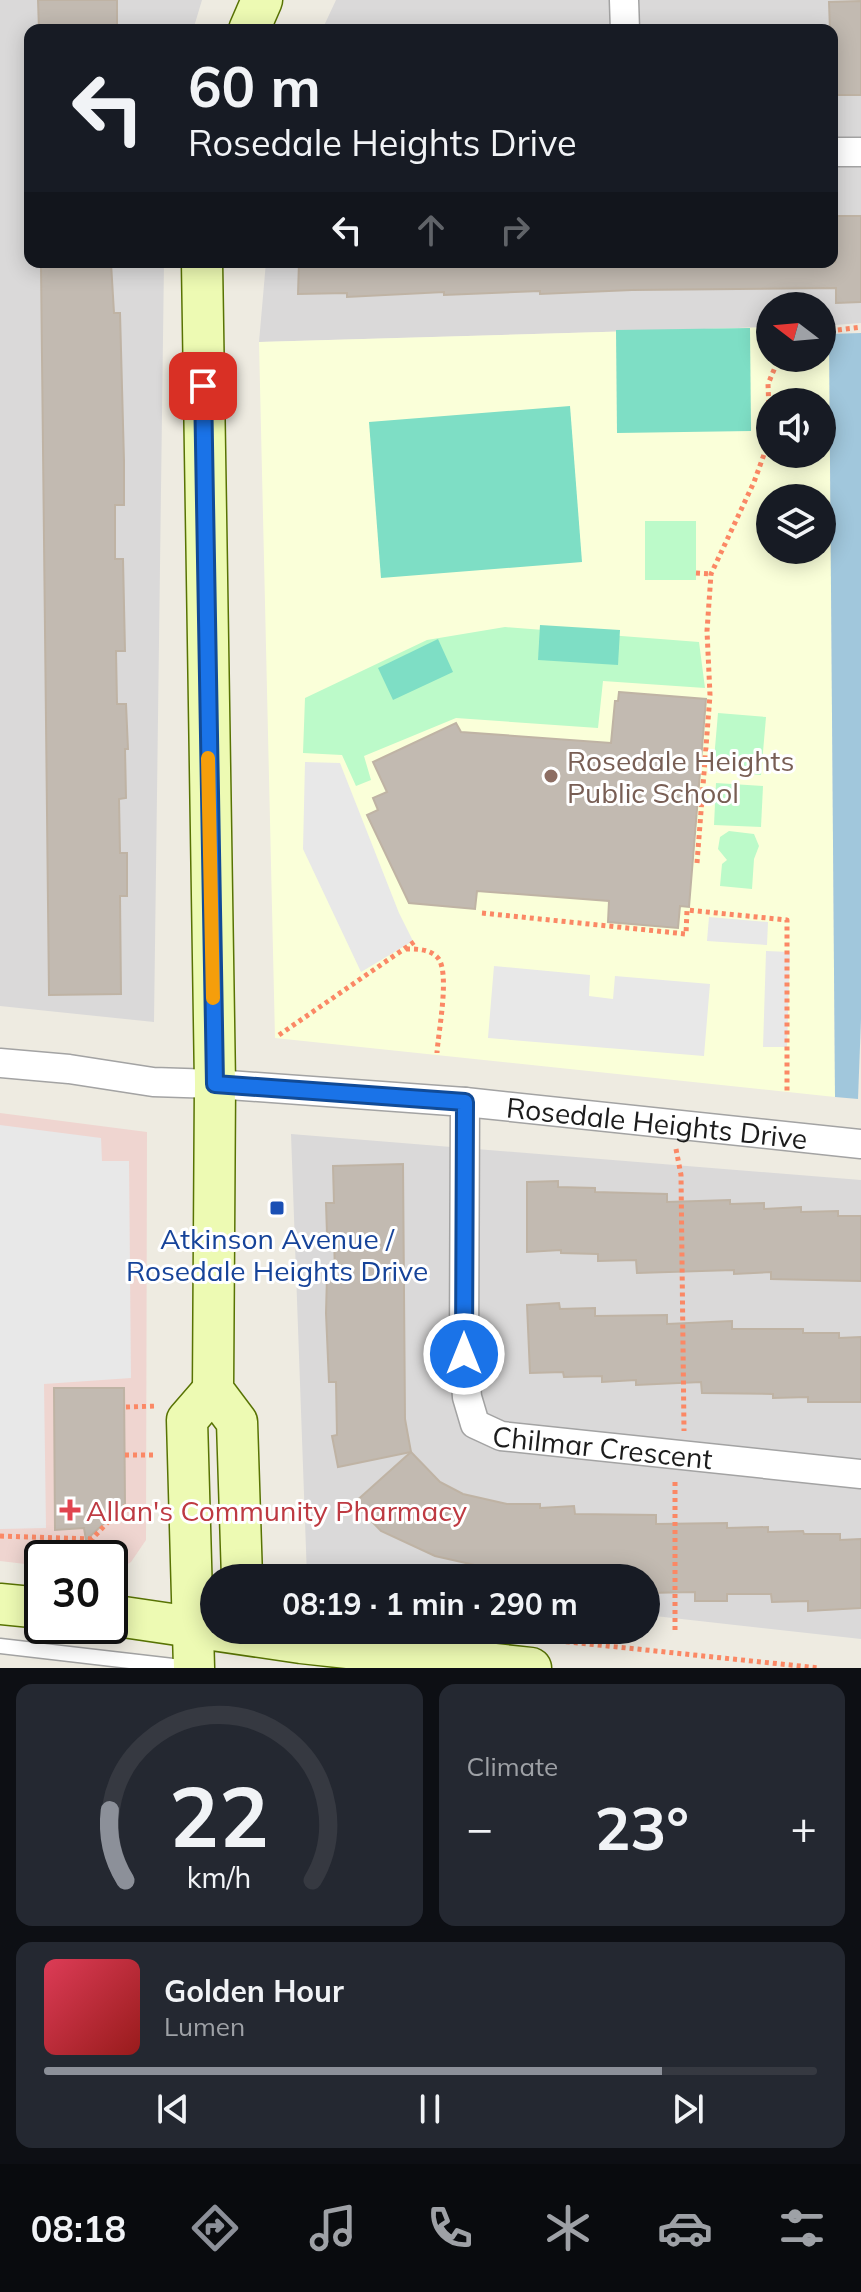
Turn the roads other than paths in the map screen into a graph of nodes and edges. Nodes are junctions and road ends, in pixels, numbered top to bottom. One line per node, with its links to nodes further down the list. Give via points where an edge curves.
1 (262, 0): 3 (street)
2 (624, 0): 4 (street)
3 (252, 24)
4 (625, 24)
5 (838, 152): 6 (street)
6 (861, 152)
7 (202, 268): 9 (street)
8 (0, 1063): 9 (street, Rosedale Heights Drive, via 153,1082)
9 (215, 1084): 10 (street, Rosedale Heights Drive); 12 (street)
10 (465, 1102): 11 (street, Rosedale Heights Drive); 13 (street, Chilmar Crescent, via 464,1354 475,1424 501,1436)
11 (861, 1144)
12 (213, 1390): 14 (street, via 237,1422); 18 (street, via 187,1420)
13 (861, 1474)
14 (242, 1564)
15 (0, 1604): 16 (street)
16 (24, 1606)
17 (128, 1618): 18 (street)
18 (194, 1628): 19 (street); 23 (street)
19 (200, 1630)
20 (242, 1644): 22 (street)
21 (0, 1646): 23 (lane)
22 (534, 1653)
23 (192, 1668)

